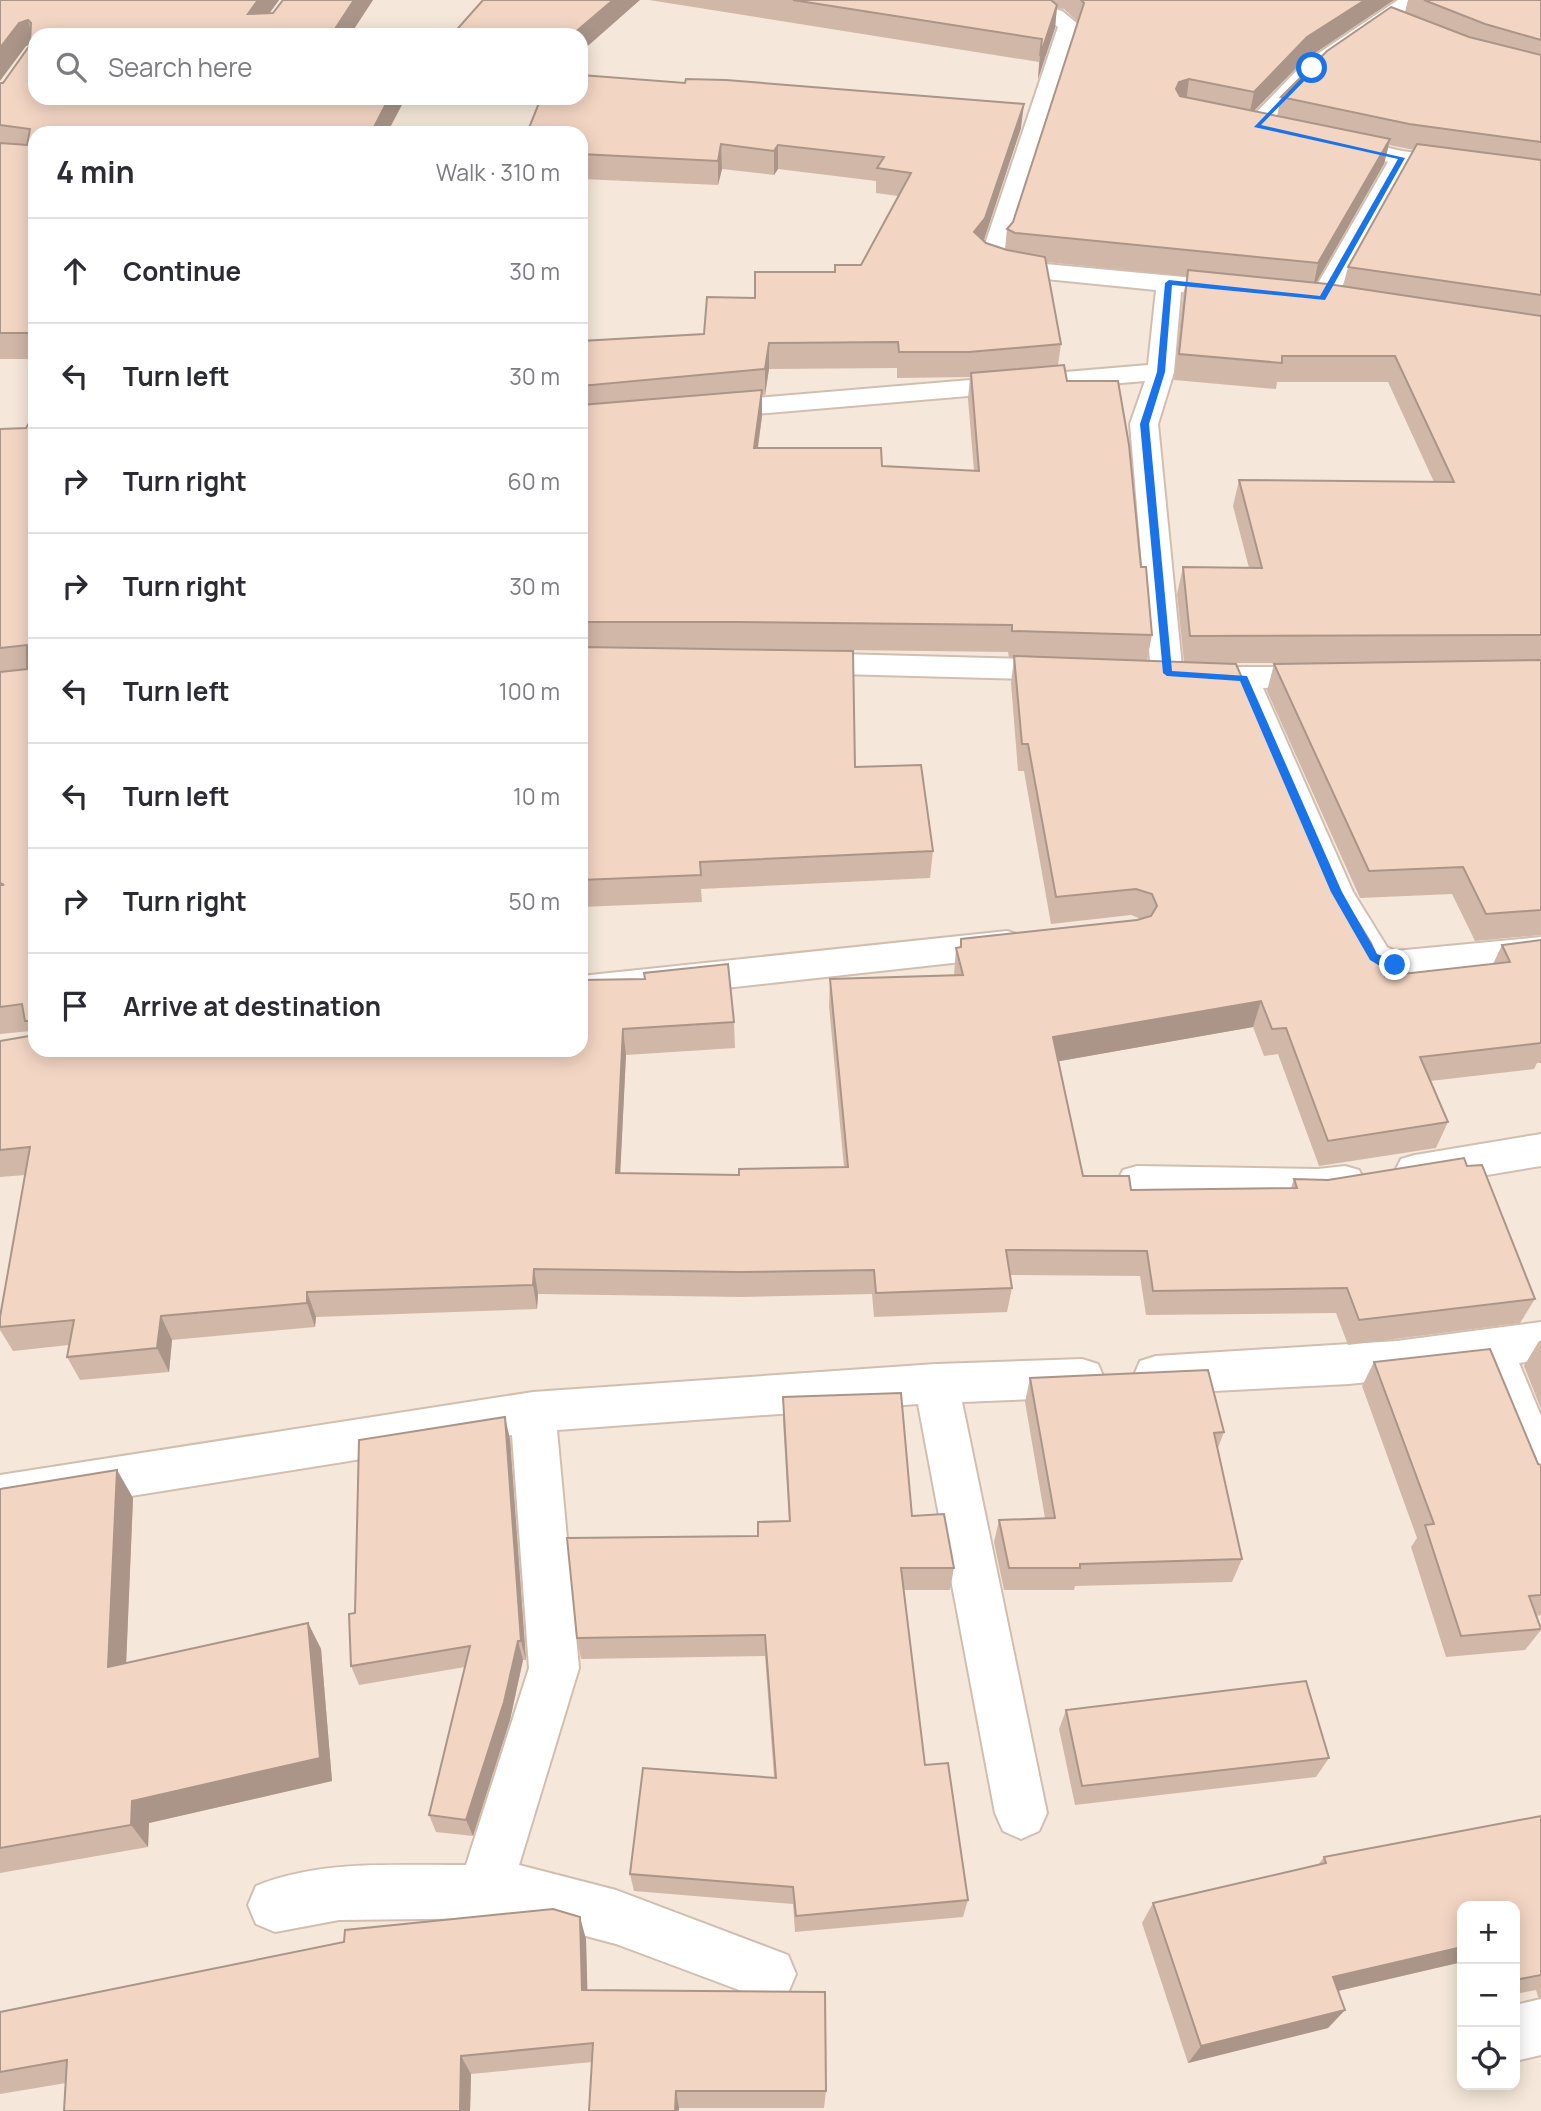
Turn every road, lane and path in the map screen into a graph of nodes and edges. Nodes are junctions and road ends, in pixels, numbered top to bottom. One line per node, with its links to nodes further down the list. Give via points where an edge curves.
1 (960, 0): 11 (street, via 1055,15 1069,25 996,246 986,257 1006,268)
2 (1411, 0): 3 (street)
3 (1384, 19): 4 (street); 6 (street, via 1312,68)
4 (1409, 29)
5 (1233, 121): 6 (street)
6 (1256, 126): 7 (street)
7 (1283, 132)
8 (1309, 137): 9 (street)
9 (1402, 158): 10 (street); 14 (street)
10 (1541, 176)
11 (1169, 283): 12 (street); 16 (street)
12 (1258, 292)
13 (1296, 296): 14 (street)
14 (1322, 299): 15 (street)
15 (1349, 303)
16 (1161, 372): 17 (street); 21 (street, via 1144,424 1153,673)
17 (678, 413)
18 (777, 662): 19 (street)
19 (1098, 671)
20 (1352, 677): 21 (street)
21 (1243, 678): 23 (street, via 1336,892 1374,957 1395,965)
22 (1035, 941): 24 (street)
23 (1541, 950)
24 (588, 989)
25 (1541, 1150): 26 (street, via 1318,1186)
26 (1137, 1182)
27 (1541, 1341): 28 (street)
28 (1492, 1350): 29 (street, via 1342,1367); 31 (street)
29 (936, 1383): 30 (street); 33 (street)
30 (533, 1412): 32 (street); 34 (street, via 554,1668)
31 (1541, 1471)
32 (0, 1496)
33 (1021, 1813)
34 (485, 1891): 35 (street, via 339,1893); 36 (street, via 518,1891 616,1917)
35 (275, 1905)
36 (769, 1974)
37 (1541, 2027): 38 (street)
38 (1520, 2032)

